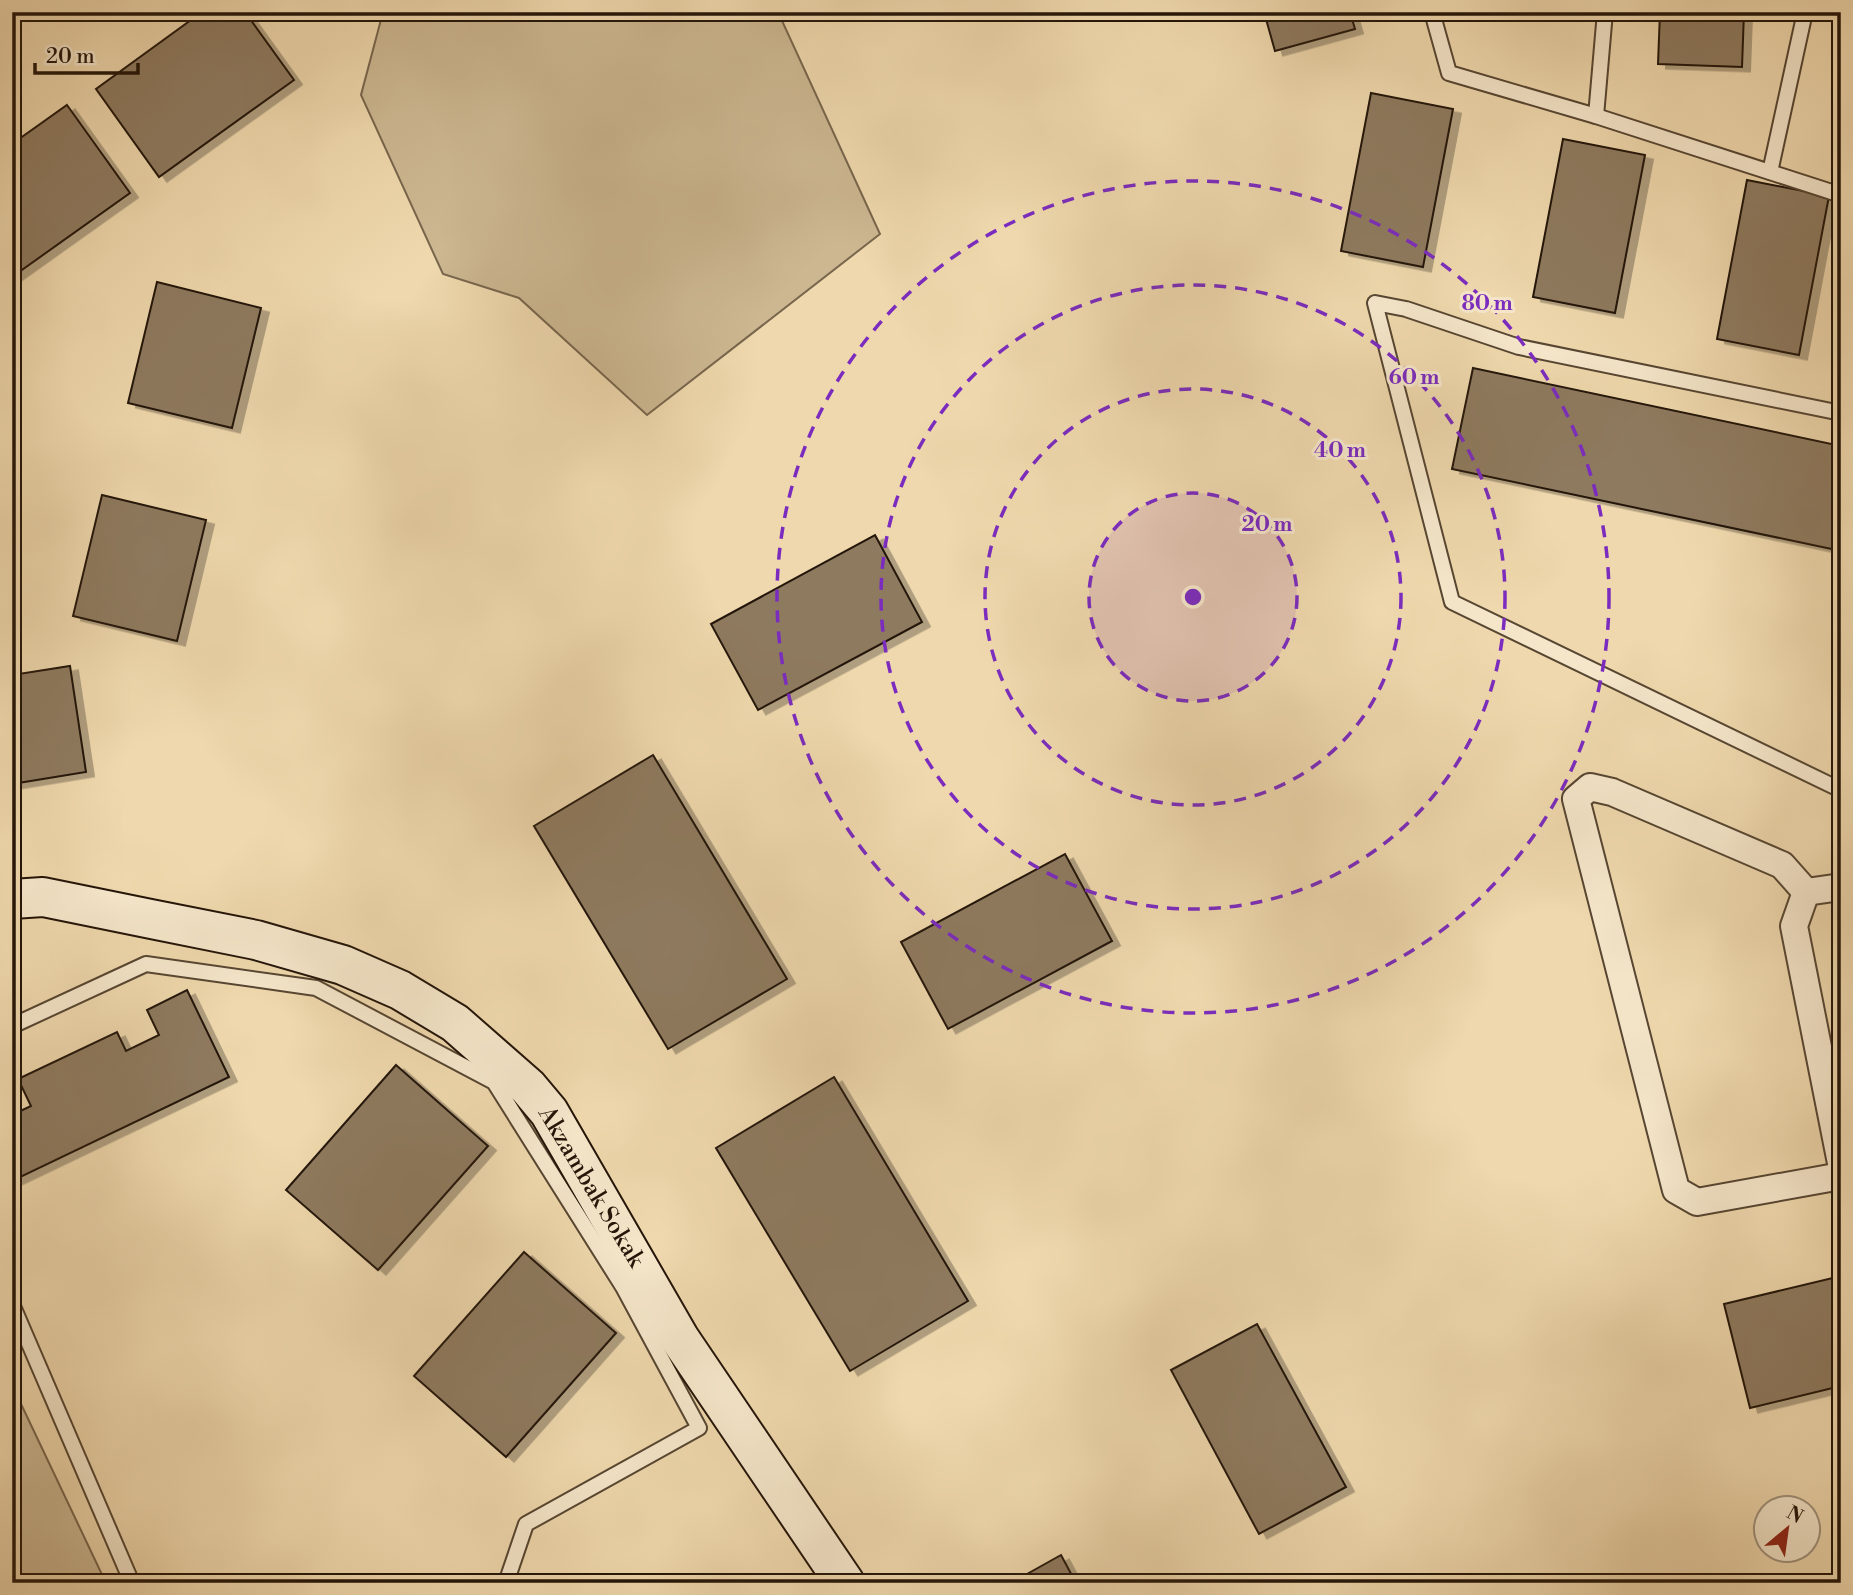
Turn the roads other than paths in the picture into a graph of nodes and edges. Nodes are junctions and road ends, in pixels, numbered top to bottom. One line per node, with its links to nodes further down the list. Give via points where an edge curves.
1 (1432, 12): 4 (lane, via 1449,73)
2 (1605, 12): 4 (lane)
3 (1805, 12): 5 (lane)
4 (1596, 116): 5 (lane)
5 (1770, 172): 6 (lane)
6 (1841, 195)
7 (1841, 413): 8 (lane, via 1519,347 1375,303 1452,602)
8 (1841, 790)
9 (1841, 887): 10 (street)
10 (1806, 892): 13 (street, via 1794,926); 14 (street, via 1782,865 1612,792 1590,786 1576,799 1676,1190 1698,1202)
11 (17, 903): 18 (street, Akzambak Sokak, via 43,897 243,937 343,965 400,990 455,1023 528,1087 549,1112 680,1339)
12 (12, 1026): 17 (lane, via 146,964 316,988 494,1082 623,1287 699,1428 526,1524)
13 (1841, 1163)
14 (1841, 1176)
15 (12, 1304): 16 (lane)
16 (132, 1583)
17 (506, 1583)
18 (845, 1583)

